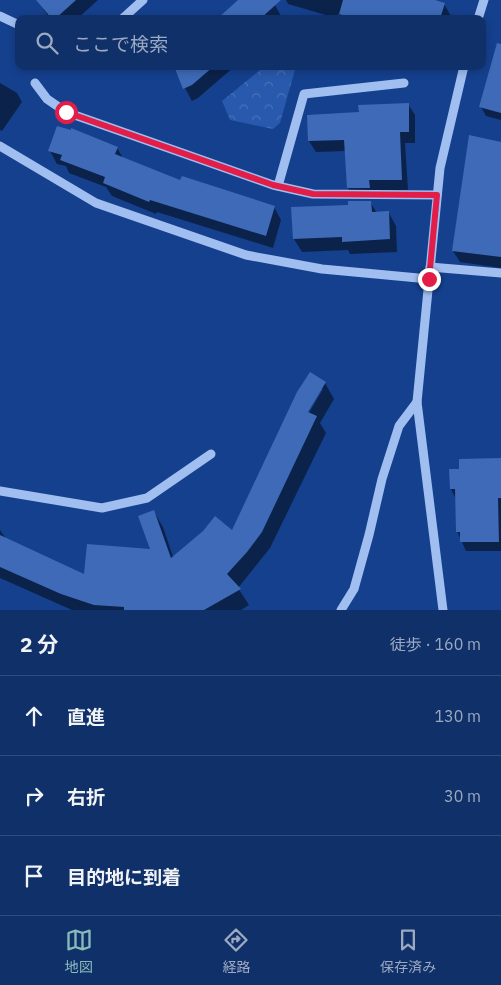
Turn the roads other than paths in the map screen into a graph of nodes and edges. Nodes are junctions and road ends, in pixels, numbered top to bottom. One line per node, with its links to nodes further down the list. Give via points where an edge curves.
1 (144, 0): 3 (street)
2 (484, 0): 4 (street)
3 (127, 15)
4 (479, 15)
5 (0, 16): 6 (street)
6 (15, 23)
7 (463, 70): 12 (street, via 440,168)
8 (404, 83): 11 (street, via 304,94)
9 (34, 84): 11 (street, via 47,99 66,112)
10 (0, 146): 15 (street, via 96,203 246,255 322,269)
11 (278, 186): 12 (street, via 313,194)
12 (437, 195): 13 (street)
13 (430, 267): 14 (street); 15 (street)
14 (501, 273)
15 (429, 279): 16 (street)
16 (418, 402): 19 (street, via 399,426 382,478 354,589); 20 (street)
17 (211, 454): 18 (street, via 147,498 102,508)
18 (0, 491)
19 (341, 610)
20 (443, 610)

